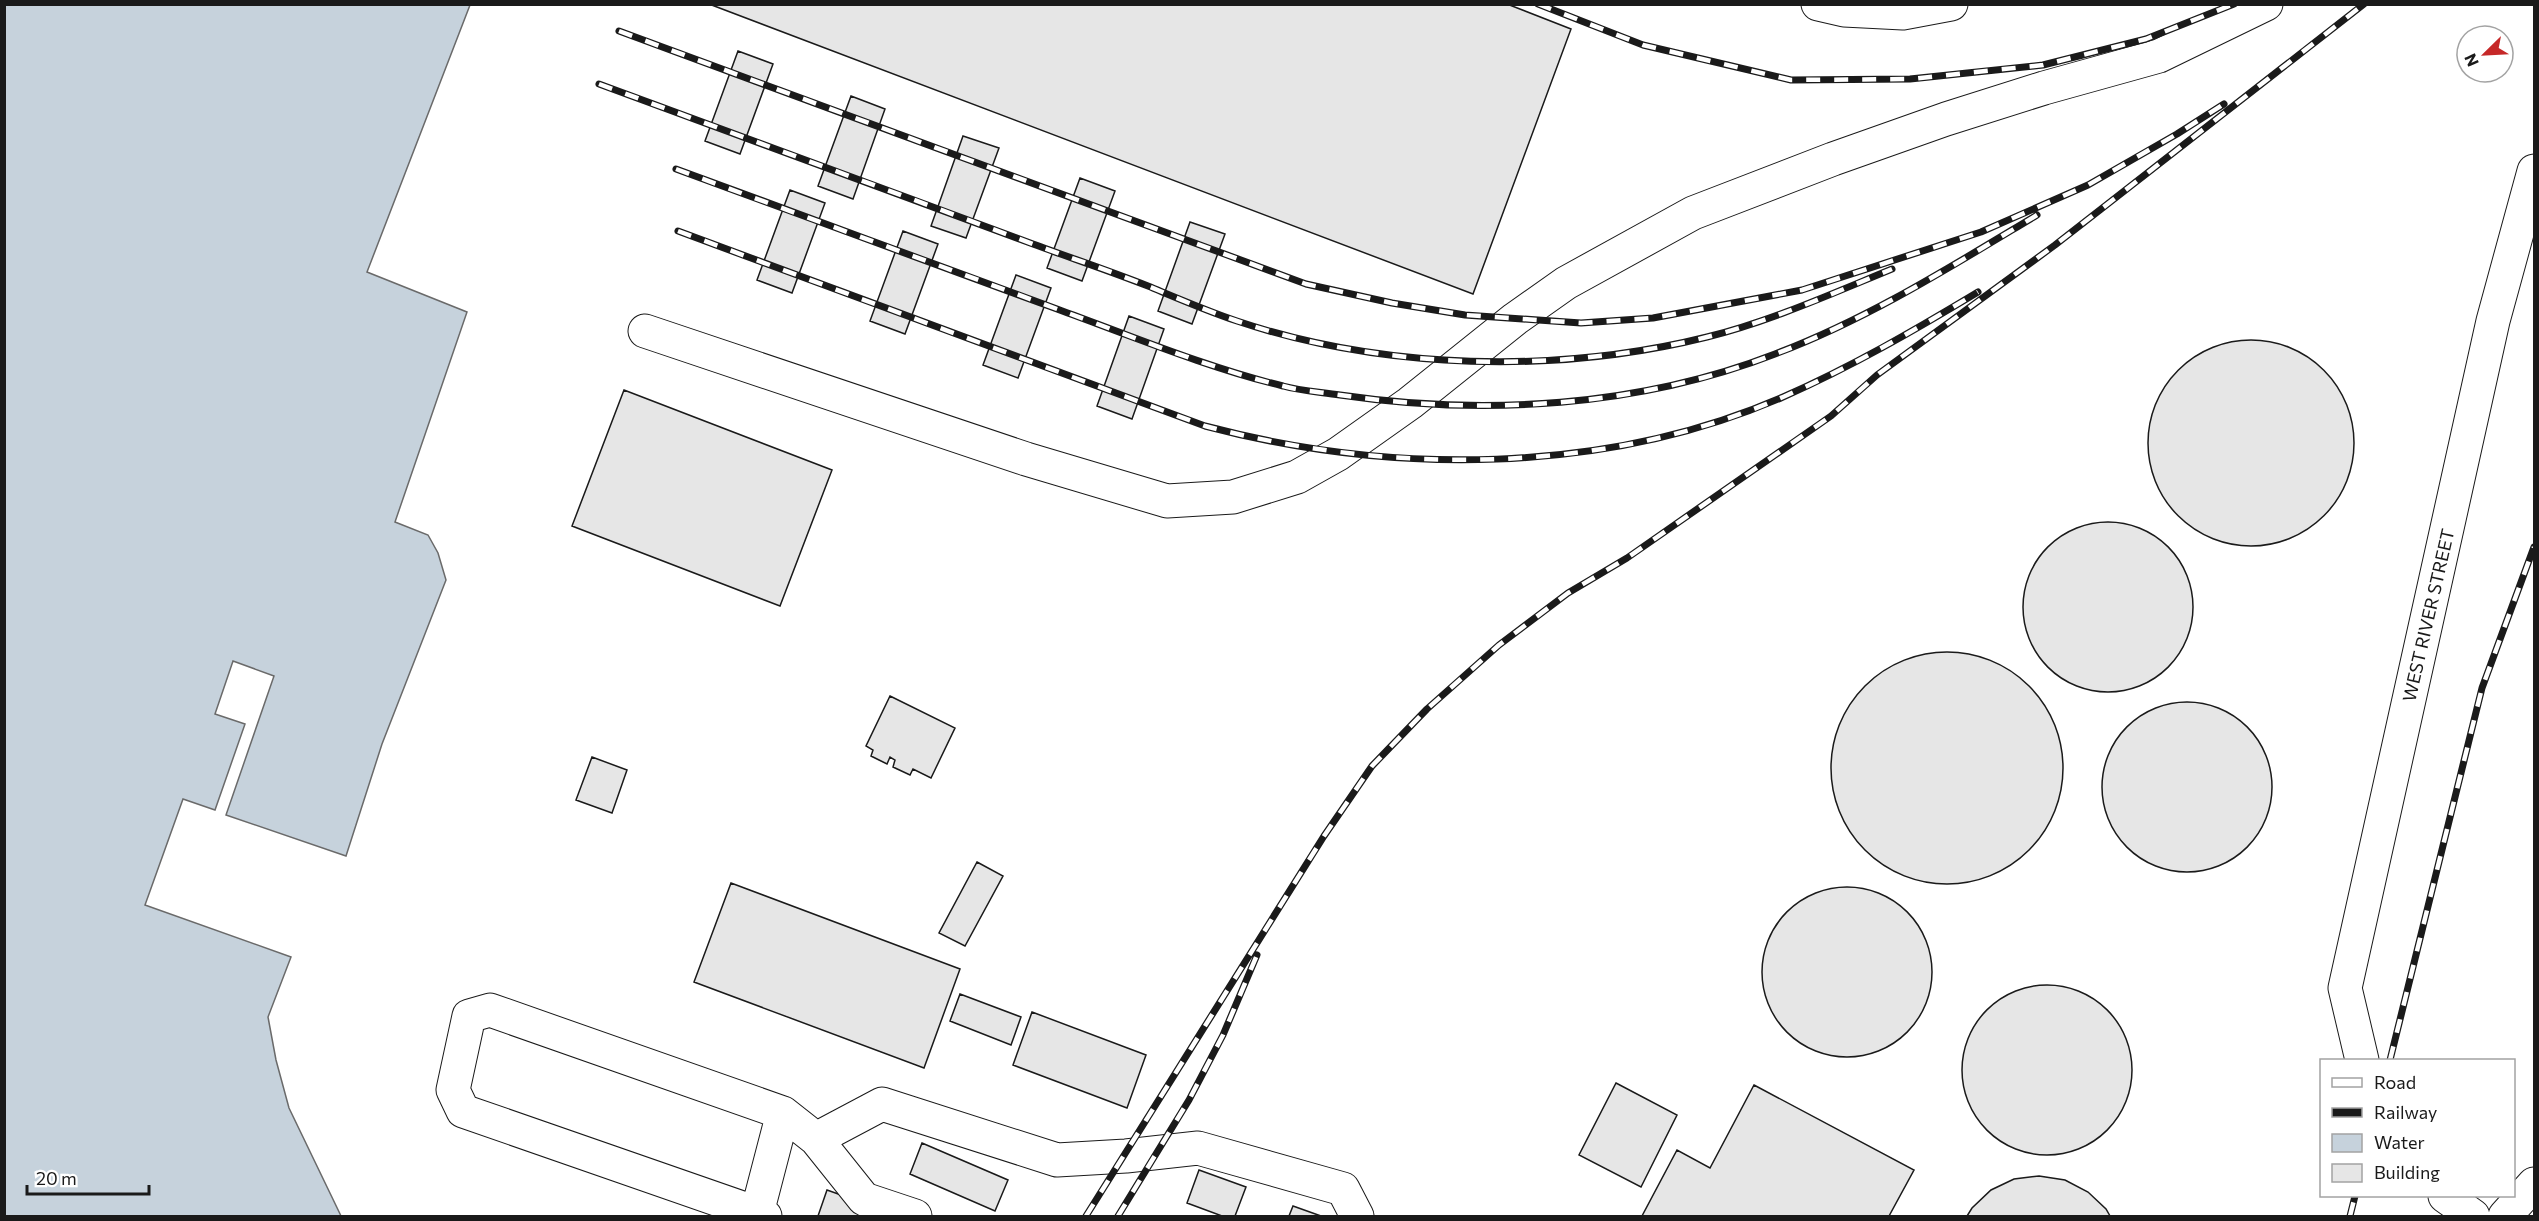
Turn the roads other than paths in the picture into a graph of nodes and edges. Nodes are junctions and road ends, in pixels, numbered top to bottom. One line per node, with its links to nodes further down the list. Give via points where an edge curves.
1 (1818, 4): 2 (street, via 1844,10 1903,13)
2 (1951, 4)
3 (2266, 4): 5 (street, via 2159,56 1946,119 1693,213 1566,283 1338,454 1297,477 1233,497 1167,501 1026,459)
4 (2535, 171): 6 (street, WEST RIVER STREET, via 2493,321 2345,988)
5 (645, 331)
6 (2362, 1059)
7 (783, 1113): 8 (street); 11 (street); 11 (street, via 490,1010 469,1016 453,1090 463,1111)
8 (816, 1138): 12 (street, via 864,1199); 13 (street, via 882,1104 1057,1160 1198,1148 1343,1189)
9 (2535, 1184): 15 (street)
10 (2446, 1197): 14 (street)
11 (761, 1215)
12 (915, 1216)
13 (1357, 1216)
14 (2473, 1216)
15 (2505, 1216)

